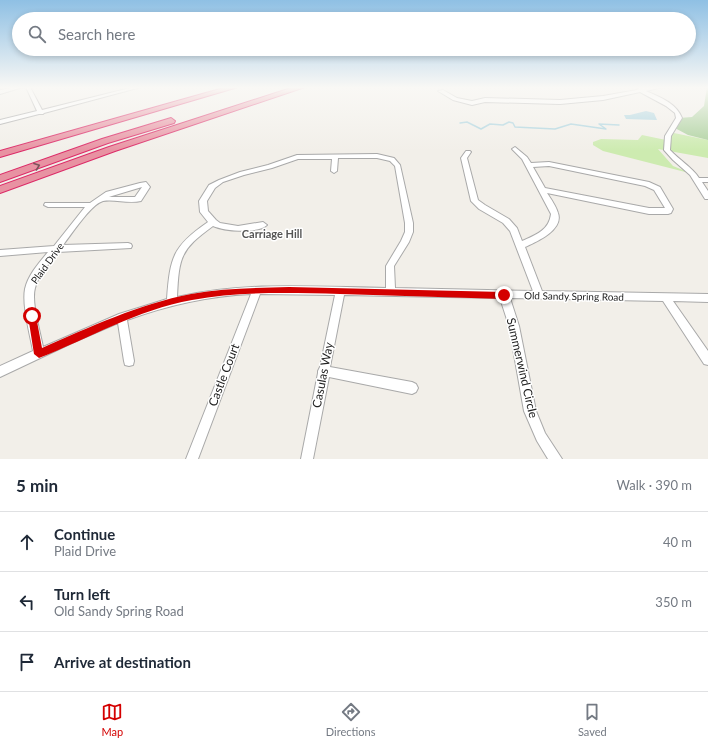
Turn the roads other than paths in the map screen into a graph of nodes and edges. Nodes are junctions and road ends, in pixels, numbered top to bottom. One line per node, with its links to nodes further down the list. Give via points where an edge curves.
1 (39, 108): 7 (street)
2 (55, 108): 7 (street)
3 (157, 108): 8 (highway)
4 (213, 108): 18 (highway, one-way to 4, via 105,141)
5 (234, 108): 10 (highway)
6 (672, 108): 19 (street, via 679,118 668,136 667,150)
7 (41, 112): 9 (street)
8 (144, 112): 13 (highway); 15 (highway)
9 (0, 122)
10 (159, 133): 22 (highway, via 72,162); 24 (highway)
11 (515, 149): 16 (street)
12 (468, 152): 31 (street, via 464,158 475,201 506,221 514,230)
13 (0, 154)
14 (335, 156): 17 (street); 29 (street, via 297,157 222,180 210,190 202,205 204,212); 37 (street, via 382,156 392,159 398,166 409,232 390,266)
15 (0, 159)
16 (529, 165): 23 (street); 23 (street, via 549,164 647,184 657,189 669,209 663,212 649,211)
17 (334, 171)
18 (0, 179)
19 (697, 180): 20 (street); 21 (street)
20 (708, 180)
21 (705, 188): 25 (street)
22 (0, 190)
23 (543, 190): 31 (street, via 555,214 555,222 540,236)
24 (0, 194)
25 (708, 197)
26 (99, 199): 26 (street, via 131,187 144,184 146,187 138,199); 28 (street)
27 (48, 205): 28 (street)
28 (90, 205): 33 (street, Plaid Drive)
29 (213, 222): 30 (street, via 238,229); 42 (street, via 191,237 178,253 174,266)
30 (263, 225)
31 (520, 245): 39 (street)
32 (128, 246): 33 (street)
33 (57, 248): 34 (street); 44 (street, Plaid Drive, via 33,280 28,294)
34 (0, 253)
35 (257, 290): 36 (street, Old Sandy Spring Road); 42 (street, Old Sandy Spring Road, via 216,293); 50 (street, Castle Court)
36 (340, 291): 37 (street, Old Sandy Spring Road); 47 (street, Casulas Way)
37 (391, 292): 38 (street, Old Sandy Spring Road)
38 (504, 295): 39 (street, Old Sandy Spring Road); 52 (street, Summerwind Circle, via 514,326 530,411 541,437)
39 (539, 295): 40 (street, Old Sandy Spring Road)
40 (666, 298): 41 (street, Old Sandy Spring Road); 45 (street)
41 (708, 298)
42 (172, 301): 43 (street, Old Sandy Spring Road)
43 (122, 317): 44 (street, Old Sandy Spring Road); 46 (street)
44 (39, 354): 48 (street, Old Sandy Spring Road)
45 (708, 360)
46 (129, 361)
47 (323, 371): 49 (street); 51 (street, Casulas Way)
48 (0, 372)
49 (412, 388)
50 (192, 459)
51 (307, 459)
52 (556, 459)

